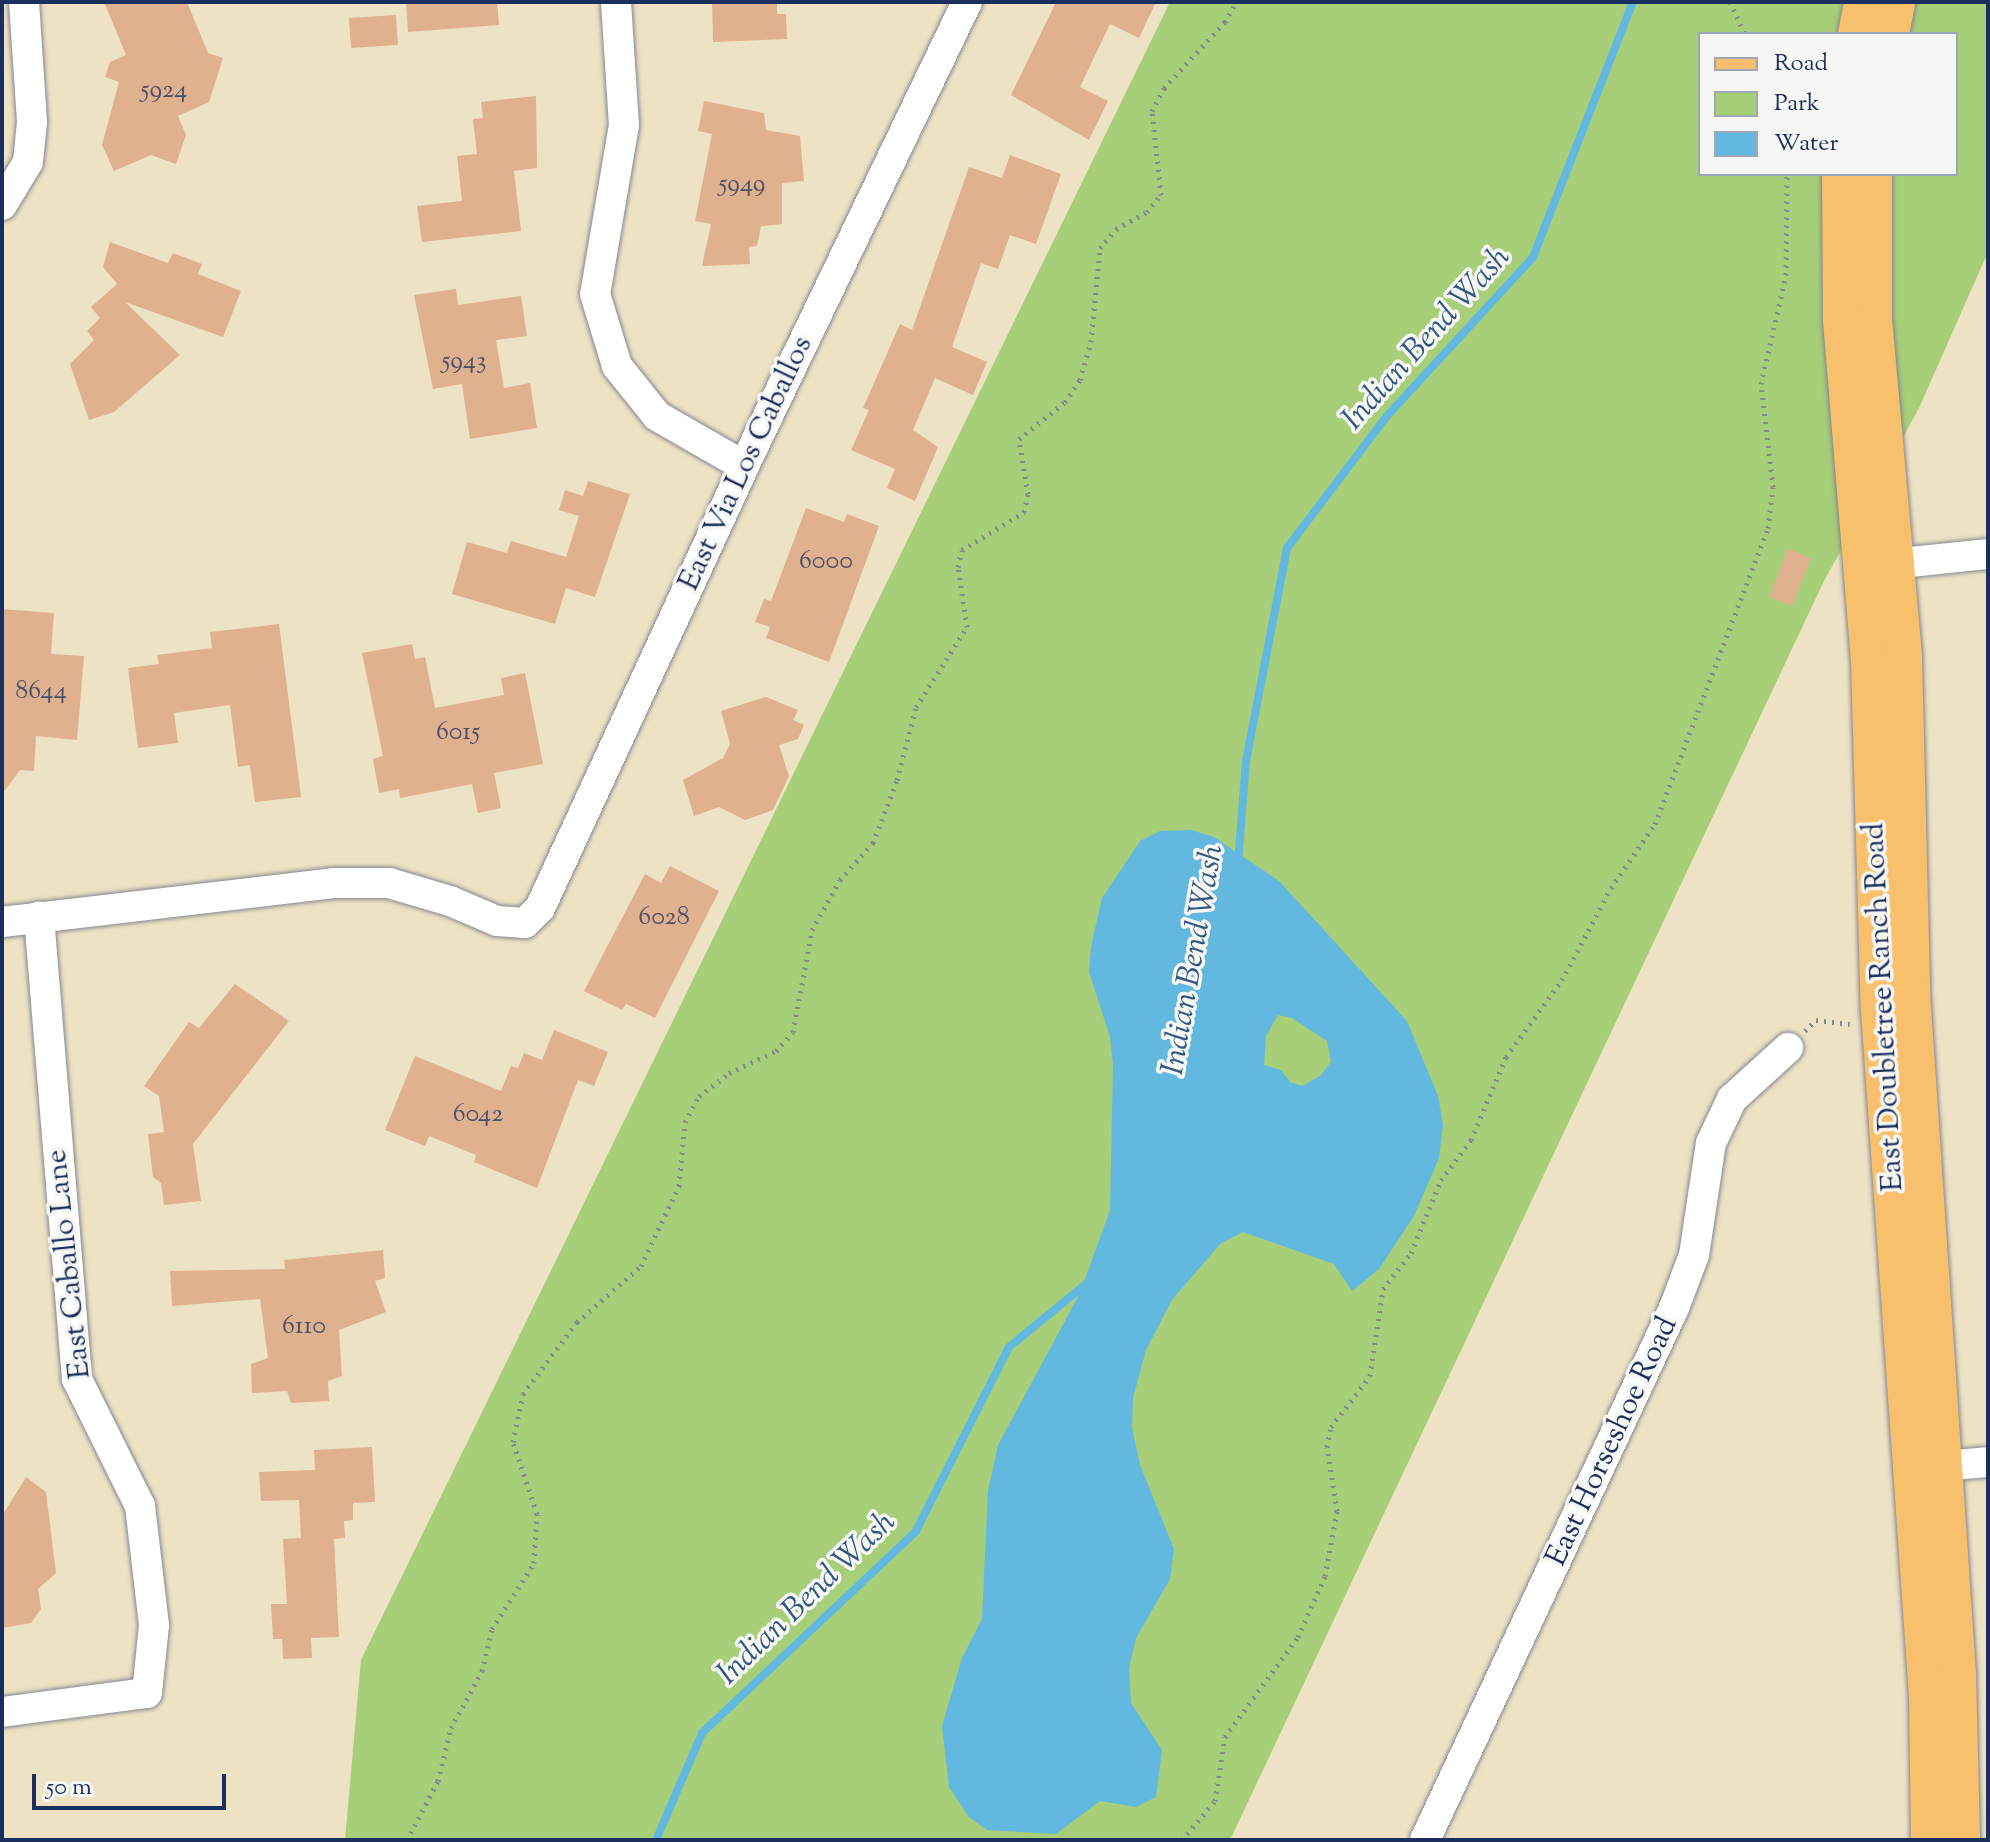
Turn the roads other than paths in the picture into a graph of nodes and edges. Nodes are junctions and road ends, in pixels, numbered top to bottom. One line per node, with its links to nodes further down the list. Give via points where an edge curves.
1 (24, 2): 10 (street, via 32,122 28,162)
2 (616, 2): 11 (street, via 624,125 595,294 617,366 657,416)
3 (967, 2): 11 (street, East Via Los Caballos)
4 (1863, 2): 6 (main road)
5 (1896, 2): 7 (main road)
6 (1857, 32)
7 (1890, 32)
8 (1841, 176): 13 (main road, East Doubletree Ranch Road, via 1842,320)
9 (1873, 176): 13 (main road, East Doubletree Ranch Road)
10 (6, 202)
11 (744, 466): 14 (street, East Via Los Caballos, via 540,908 525,923 497,921 389,883 334,883)
12 (1988, 554): 13 (street)
13 (1879, 565): 16 (main road, East Doubletree Ranch Road, via 1874,756)
14 (39, 917): 15 (street); 21 (street, East Caballo Lane, via 77,1379 140,1506 154,1625 147,1693)
15 (2, 922)
16 (1896, 1009): 19 (main road, East Doubletree Ranch Road); 19 (main road, East Doubletree Ranch Road, via 1885,1059)
17 (1788, 1048): 22 (street, East Horseshoe Road, via 1732,1099 1711,1143 1694,1255 1674,1308)
18 (1988, 1462): 19 (street)
19 (1928, 1468): 20 (main road, East Doubletree Ranch Road)
20 (1942, 1696): 23 (main road, East Doubletree Ranch Road); 24 (main road, East Doubletree Ranch Road)
21 (2, 1712)
22 (1425, 1840)
23 (1930, 1840)
24 (1961, 1840)

